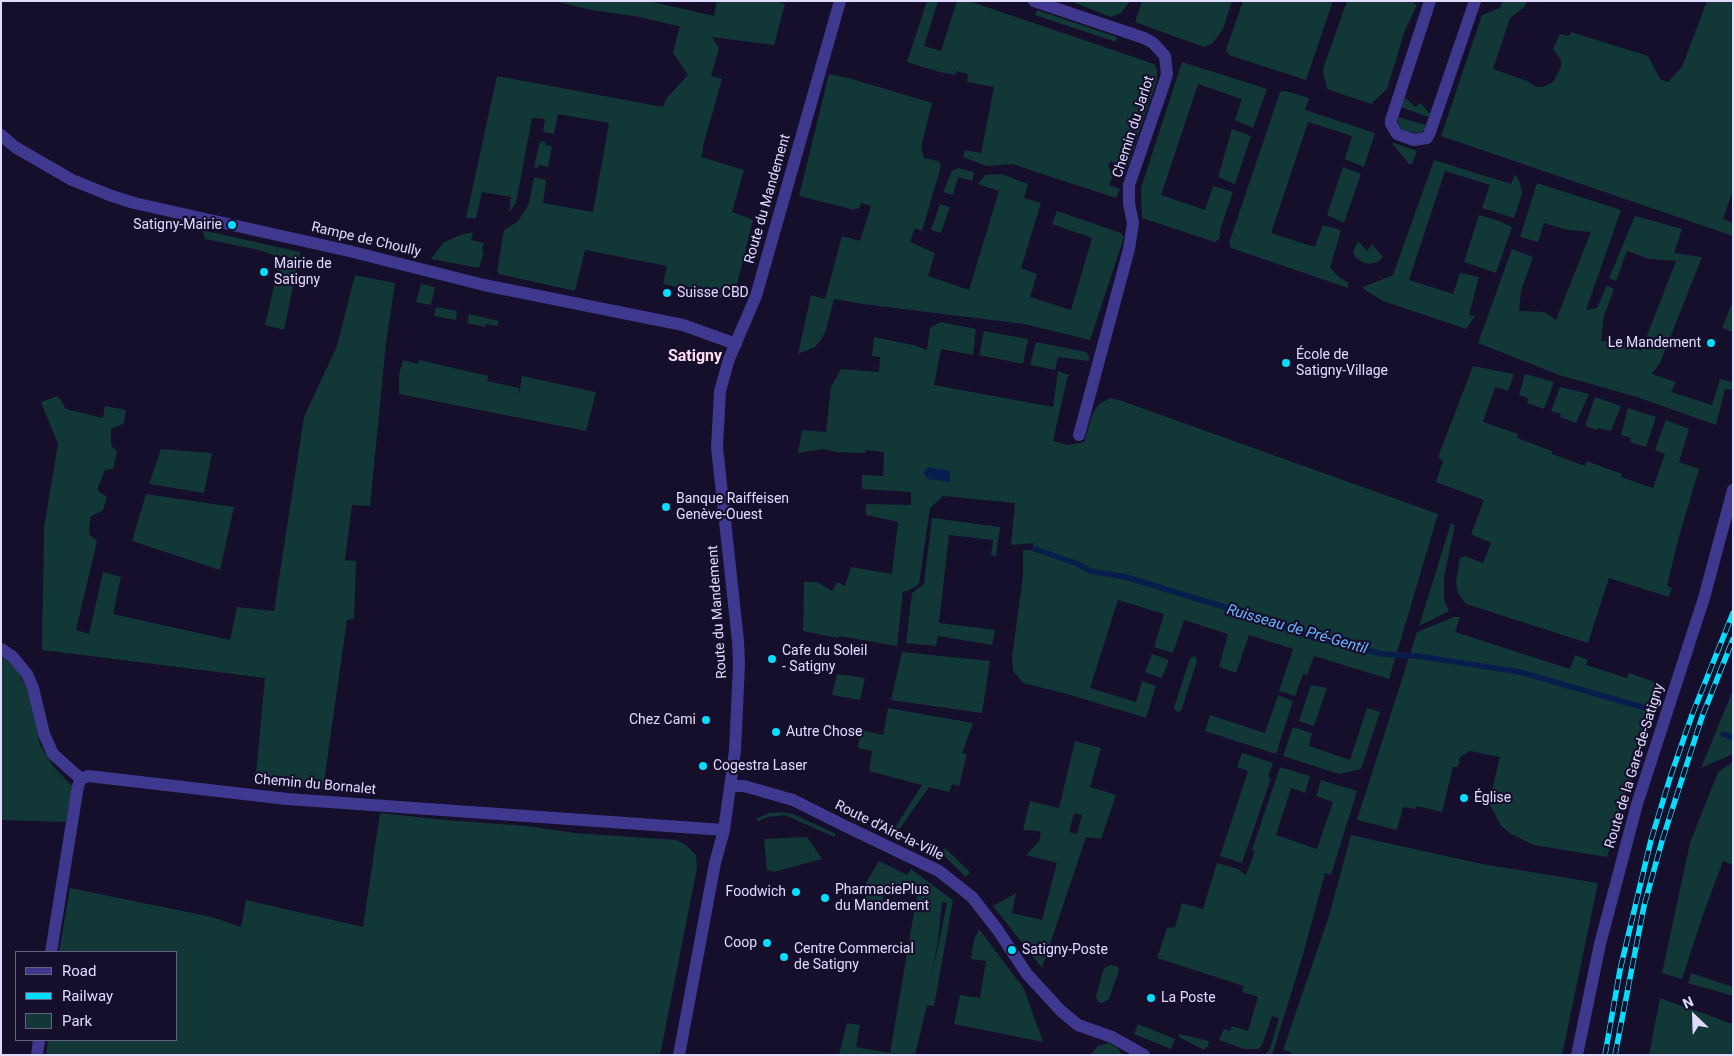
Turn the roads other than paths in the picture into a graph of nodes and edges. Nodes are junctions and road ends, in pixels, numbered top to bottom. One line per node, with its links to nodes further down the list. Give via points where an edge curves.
1 (840, 1): 6 (street, Route du Mandement, via 756,296)
2 (1034, 1): 7 (street, Chemin du Jarlot, via 1154,43 1165,56 1167,74 1129,185 1133,223 1129,249)
3 (1430, 1): 4 (street, via 1391,120 1397,134 1414,140 1427,138 1430,132)
4 (1475, 1)
5 (1, 135): 6 (street, Rampe de Choully, via 72,180 134,203 484,285 683,326)
6 (736, 344): 11 (street, Route du Mandement, via 723,377 717,430 739,650)
7 (1079, 435)
8 (1733, 490): 18 (street, Route de la Gare-de-Satigny, via 1700,609 1637,804 1600,944)
9 (1, 649): 10 (street, via 12,656 27,674 53,754)
10 (81, 779): 12 (street, Chemin du Bornalet, via 88,776 287,799); 13 (street)
11 (731, 786): 12 (street, Route du Mandement); 15 (street, Route d'Aire-la-Ville, via 744,786 793,800 939,871 972,897 1027,974 1061,1011 1078,1025 1112,1037)
12 (724, 830): 17 (street, Route du Mandement, via 714,863)
13 (51, 951)
14 (39, 1041): 16 (street)
15 (1142, 1054)
16 (37, 1055)
17 (679, 1055)
18 (1577, 1055)

